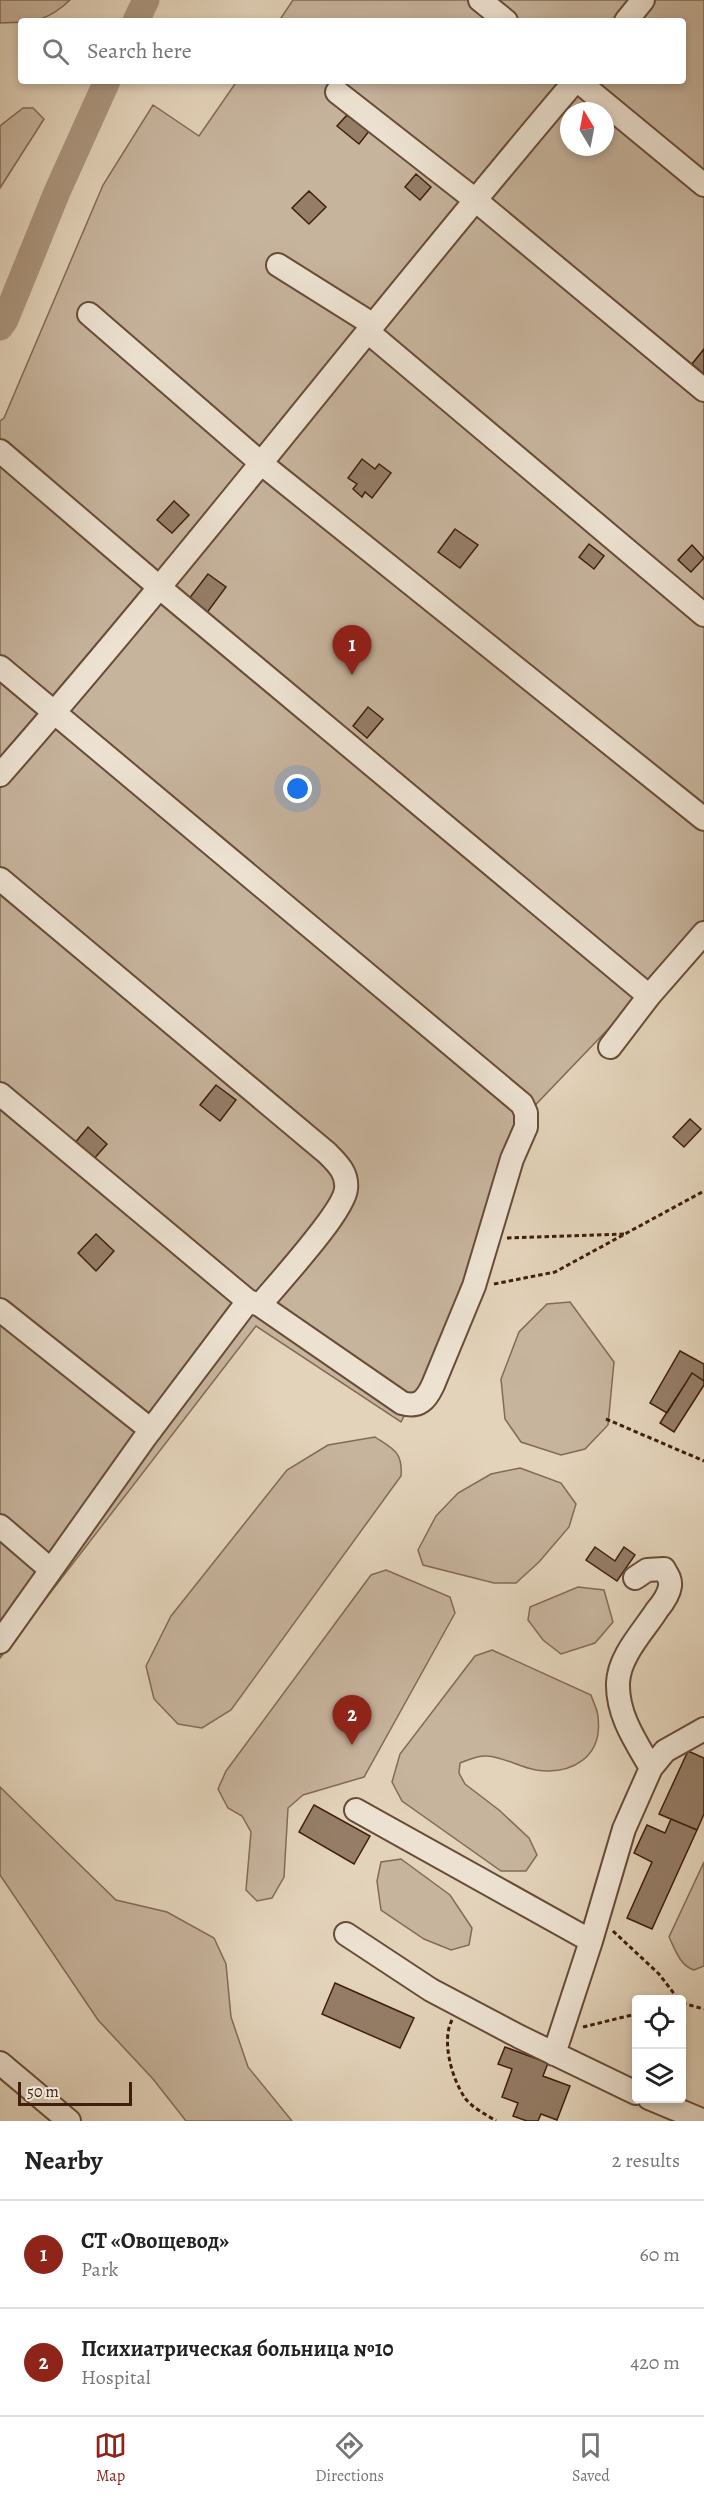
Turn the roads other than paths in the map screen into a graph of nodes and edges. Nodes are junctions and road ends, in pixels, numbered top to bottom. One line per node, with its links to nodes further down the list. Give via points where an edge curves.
1 (480, 0): 3 (street)
2 (643, 0): 4 (street)
3 (502, 18)
4 (628, 18)
5 (573, 84): 9 (street)
6 (580, 84): 8 (street)
7 (337, 92): 9 (street)
8 (704, 186)
9 (474, 199): 12 (street); 13 (street)
10 (278, 265): 12 (street)
11 (89, 314): 15 (street)
12 (369, 327): 15 (street); 17 (street)
13 (704, 390)
14 (0, 451): 16 (street)
15 (262, 464): 16 (street); 21 (street)
16 (159, 588): 19 (street); 24 (street)
17 (704, 615)
18 (0, 667): 19 (street)
19 (54, 713): 20 (street); 27 (street, via 522,1104 526,1113 526,1127 512,1159 474,1286 427,1399 402,1403)
20 (0, 775)
21 (704, 819)
22 (0, 879): 27 (street, via 342,1168 346,1189 335,1214)
23 (704, 933): 24 (street)
24 (649, 996): 25 (street)
25 (610, 1047)
26 (0, 1094): 27 (street)
27 (254, 1303): 29 (street)
28 (0, 1310): 29 (street)
29 (151, 1430): 31 (street)
30 (0, 1526): 31 (street)
31 (51, 1570): 33 (street)
32 (634, 1578): 35 (street, via 647,1570 664,1569 670,1586 626,1656 618,1680 619,1701 628,1728)
33 (0, 1642)
34 (704, 1729): 35 (street, via 665,1751)
35 (651, 1768): 38 (street, via 624,1829)
36 (356, 1810): 38 (street)
37 (346, 1934): 39 (street, via 460,2006)
38 (591, 1941): 39 (street)
39 (557, 2043): 41 (street)
40 (0, 2064): 43 (street)
41 (632, 2090)
42 (661, 2103): 44 (street)
43 (69, 2121)
44 (704, 2121)

